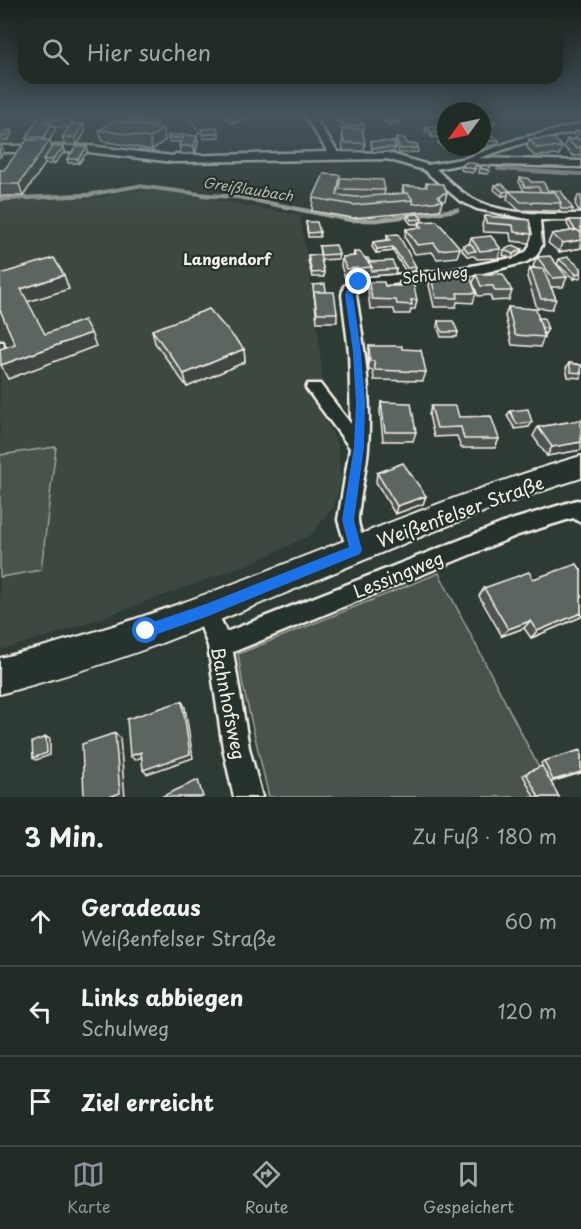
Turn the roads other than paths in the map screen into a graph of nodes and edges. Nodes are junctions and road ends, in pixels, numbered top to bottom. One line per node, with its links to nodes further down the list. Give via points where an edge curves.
1 (116, 152): 5 (street)
2 (488, 152): 6 (street)
3 (335, 154): 5 (street); 8 (street, via 388,156)
4 (176, 155): 5 (lane)
5 (196, 159)
6 (462, 161): 7 (street); 8 (street)
7 (581, 164)
8 (428, 168): 9 (street, via 463,198 481,207)
9 (533, 217): 10 (street); 12 (street, Schulweg, via 537,243 532,254 520,262 351,286 360,403)
10 (581, 217)
11 (314, 388): 12 (street)
12 (359, 447): 15 (street, Schulweg, via 348,520)
13 (581, 467): 15 (street, Weißenfelser Straße, via 475,501)
14 (580, 509): 17 (street, Lessingweg, via 515,527)
15 (356, 550): 16 (street, Weißenfelser Straße)
16 (206, 611): 17 (street, Bahnhofsweg); 18 (street, Weißenfelser Straße)
17 (220, 646): 19 (street, Bahnhofsweg)
18 (0, 676)
19 (248, 797)

